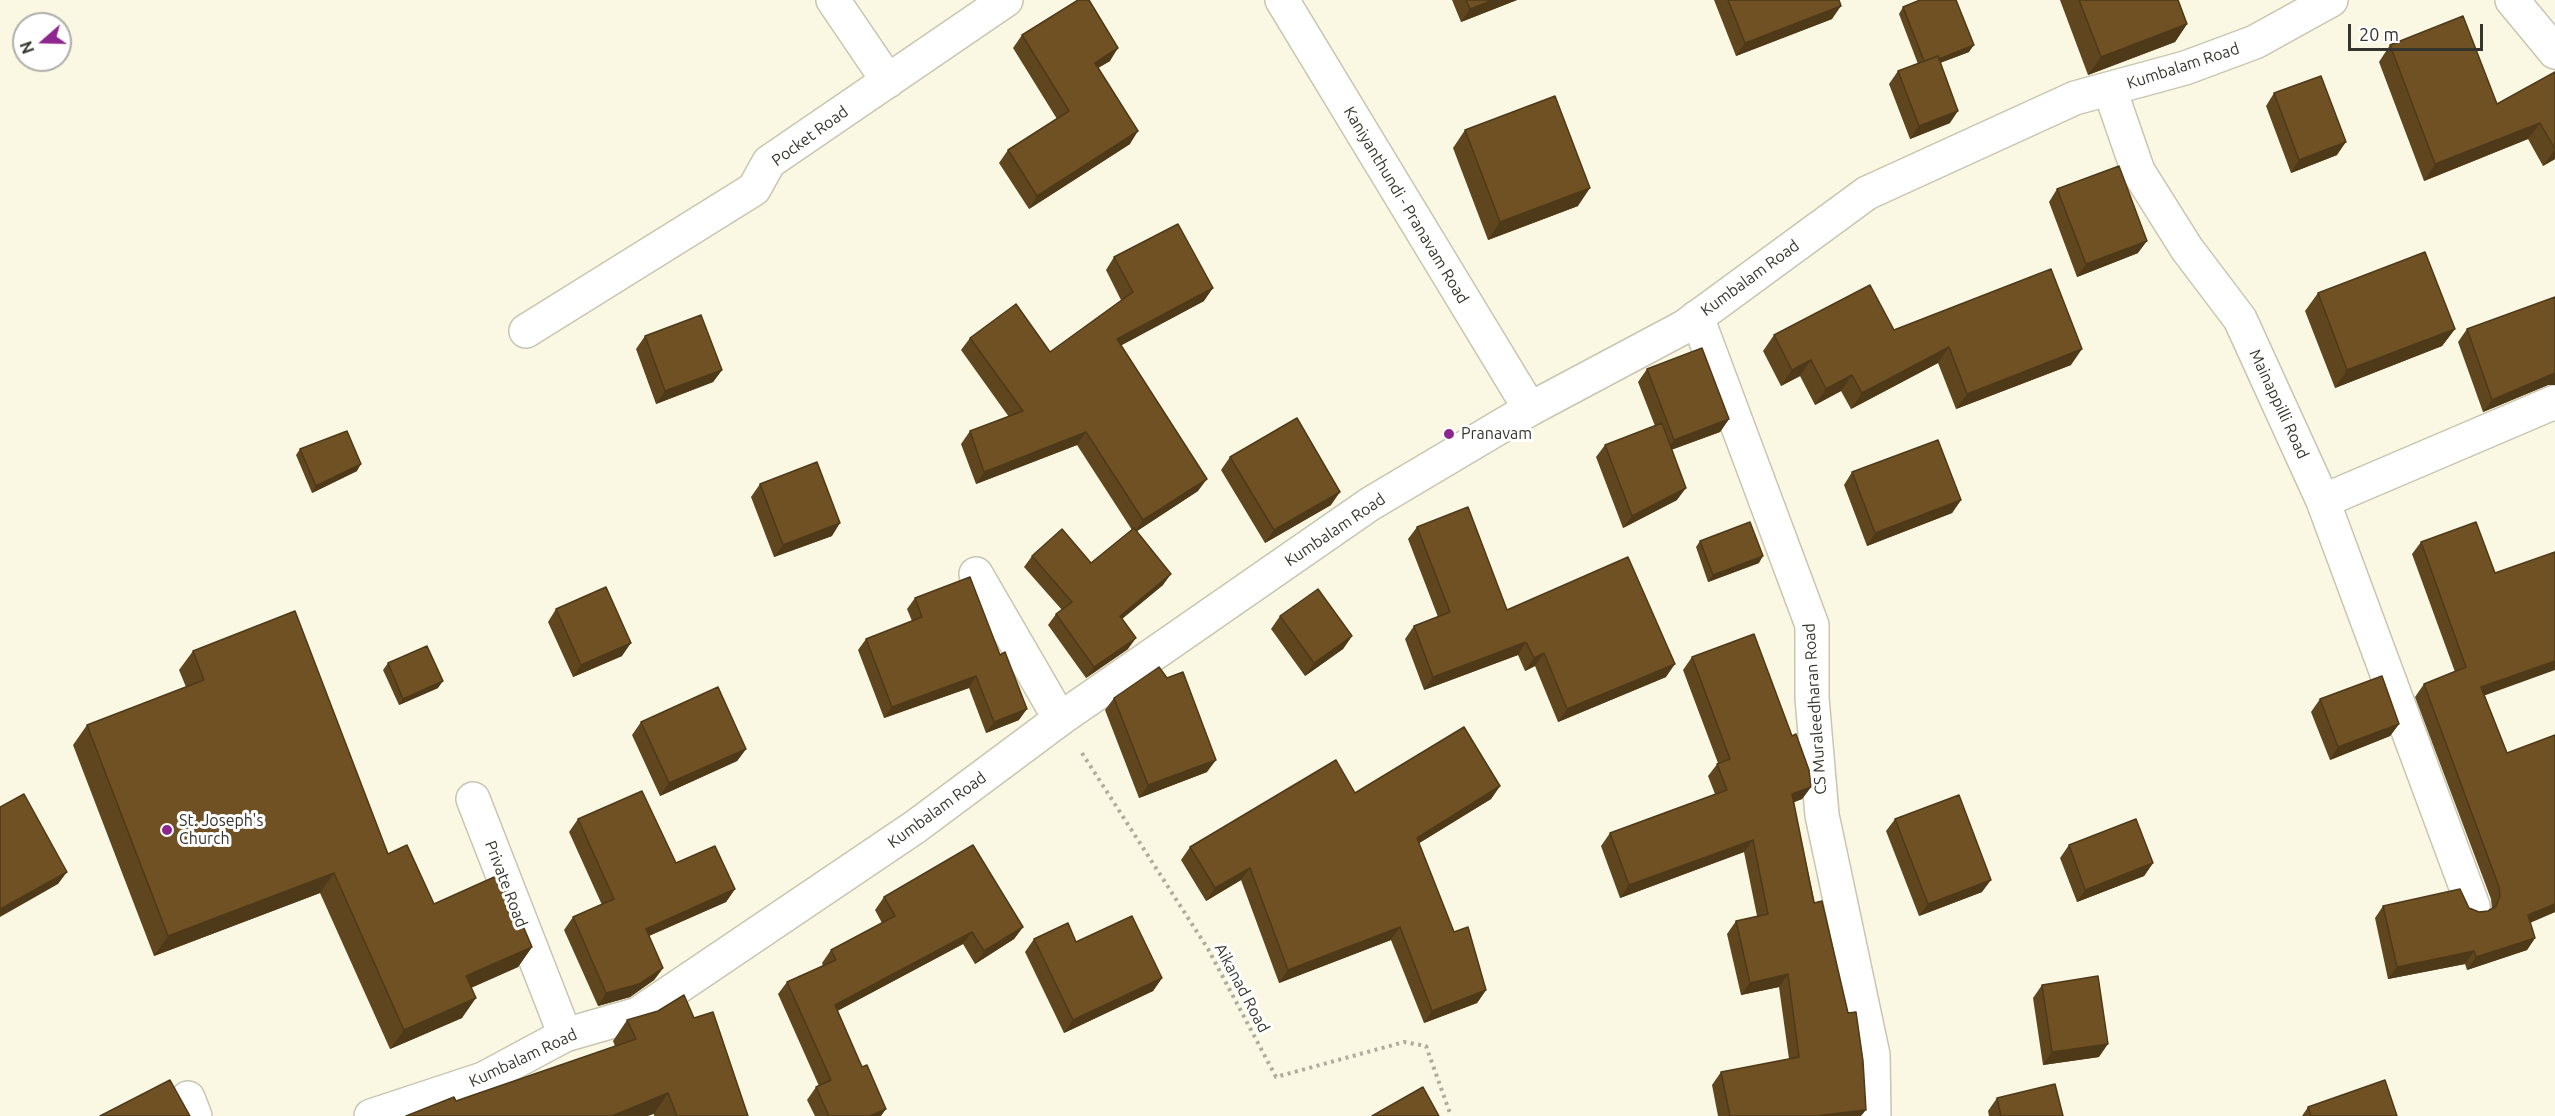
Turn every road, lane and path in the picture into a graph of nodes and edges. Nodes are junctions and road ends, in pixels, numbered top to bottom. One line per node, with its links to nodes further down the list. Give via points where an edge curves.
1 (833, 0): 7 (street)
2 (1006, 0): 7 (street, Pocket Road)
3 (1282, 0): 12 (street, Kaniyanthundi - Pranavam Road)
4 (2331, 0): 8 (street, Kumbalam Road, via 2255,42)
5 (2512, 0): 6 (street)
6 (2555, 52)
7 (888, 81): 10 (street, Pocket Road, via 770,162 754,189)
8 (2110, 90): 9 (street, Kumbalam Road, via 2074,98 1867,193); 13 (street, Mainappilli Road, via 2138,171 2187,249 2240,319)
9 (1697, 317): 12 (street, Kumbalam Road); 21 (street, CS Muraleedharan Road, via 1812,625 1812,698 1822,815 1873,1055)
10 (526, 331)
11 (2555, 402): 13 (street)
12 (1530, 409): 15 (street, Kumbalam Road, via 1370,504)
13 (2323, 501): 17 (street, Mainappilli Road)
14 (976, 574): 15 (street)
15 (1060, 719): 18 (street, Kumbalam Road, via 915,827 638,1014); 20 (path, Aikanad Road, via 1208,949 1276,1077 1404,1042 1426,1046)
16 (473, 799): 18 (street, Private Road)
17 (2473, 906)
18 (565, 1035): 19 (street, Kumbalam Road, via 483,1079)
19 (371, 1116)
20 (1451, 1116)
21 (1874, 1116)

